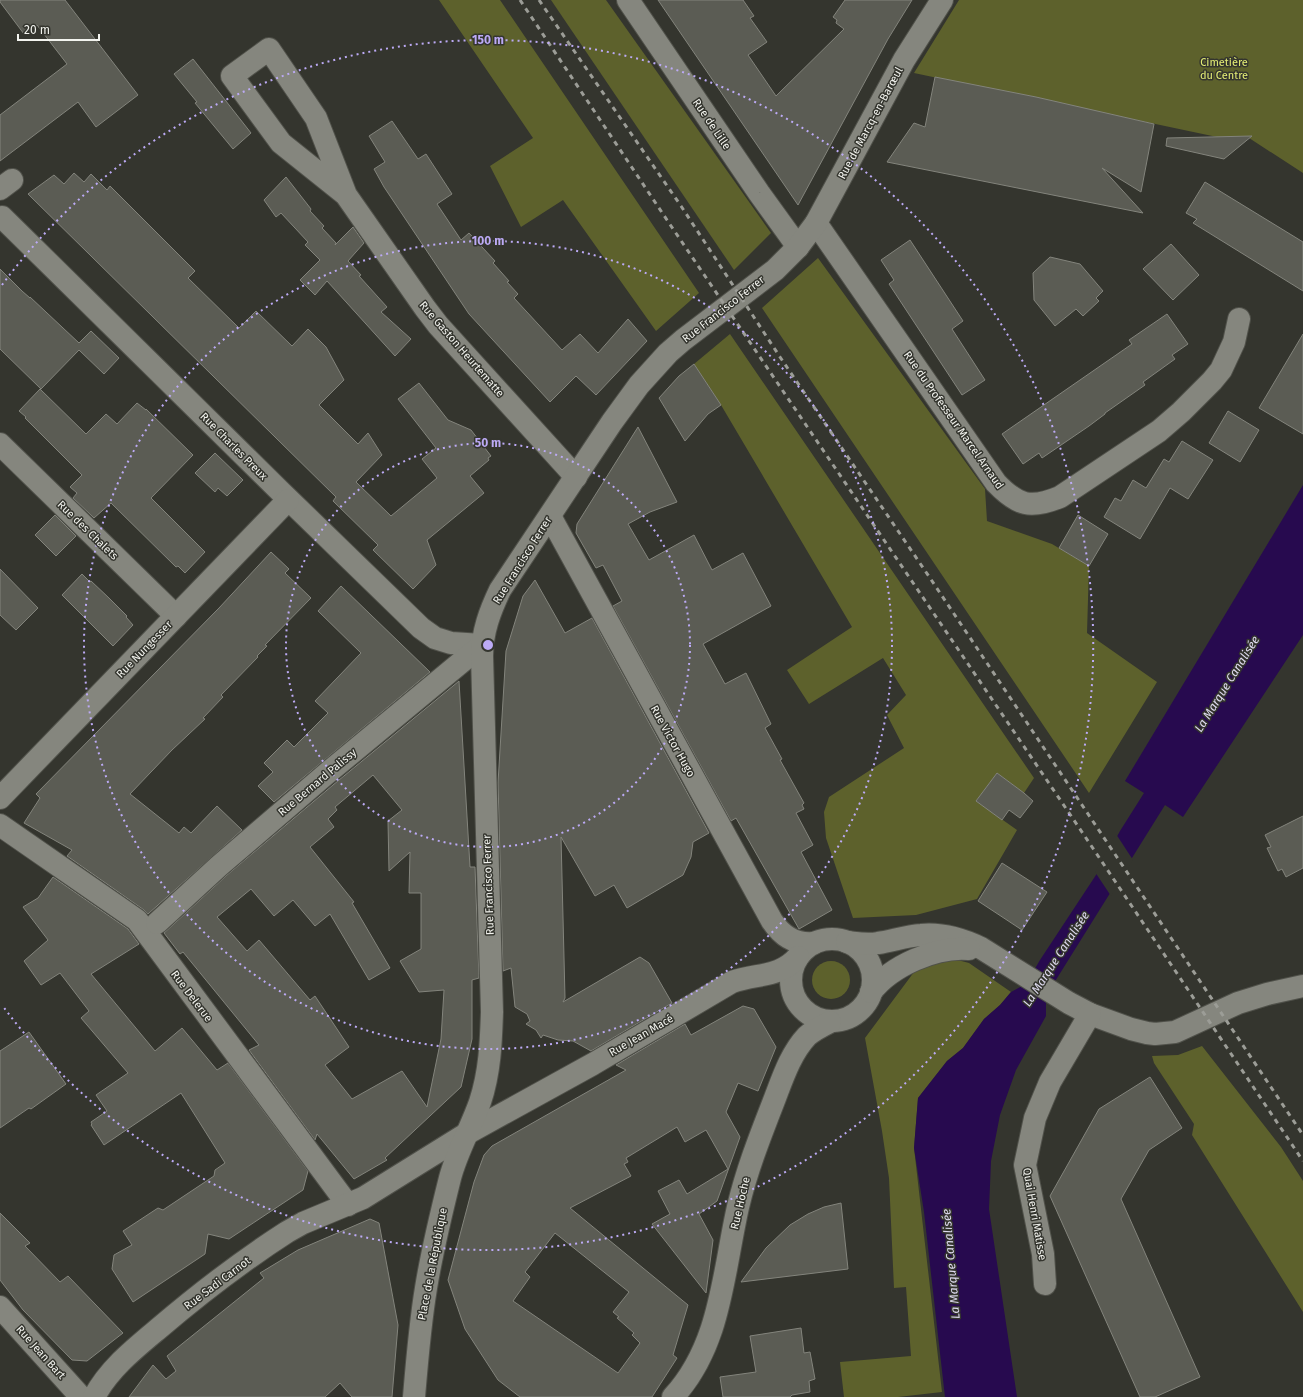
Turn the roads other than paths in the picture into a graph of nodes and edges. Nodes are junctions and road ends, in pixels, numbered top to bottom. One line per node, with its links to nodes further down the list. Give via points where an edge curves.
1 (628, 0): 6 (street, Rue de Lille)
2 (942, 0): 5 (street, Rue de Marcq-en-Barœul, via 904,60)
3 (346, 194): 3 (street, Rue Gaston Heurtematte, via 316,118 269,49 232,76 281,143); 9 (street, Rue Gaston Heurtematte, via 438,325)
4 (2, 217): 10 (street, Rue Charles Preux)
5 (816, 223): 6 (street, Rue de Marcq-en-Barœul); 7 (street, Rue du Professeur Marcel Arnaud, via 996,483 1006,493 1031,505 1060,497 1159,431 1181,412 1221,370 1234,342)
6 (798, 246): 9 (street, Rue Francisco Ferrer, via 775,270 668,353 639,385)
7 (1239, 319)
8 (0, 444): 12 (street, Rue des Chalets)
9 (576, 476): 11 (street, Rue Francisco Ferrer)
10 (288, 500): 12 (street, Rue Nungesser); 13 (street, Rue Charles Preux, via 435,638 451,643)
11 (550, 516): 13 (street, Rue Francisco Ferrer, via 500,590 487,622); 18 (street, Rue Victor Hugo, via 772,921 778,930 792,941 807,944)
12 (176, 616): 14 (street, Rue Nungesser)
13 (482, 645): 16 (street, Rue Bernard Palissy, via 218,866); 24 (street, Rue Francisco Ferrer, via 492,1012 491,1042)
14 (0, 798)
15 (0, 825): 26 (street, Rue Delerue, via 137,920)
16 (157, 923)
17 (847, 942): 18 (street, via 833,939 820,941); 19 (street, via 864,944 922,934 937,935 968,942); 21 (street, via 867,959 873,979)
18 (806, 950): 23 (street, via 792,969 792,989 796,1002 810,1016); 24 (street, Rue Jean Macé, via 791,965 776,972 732,982 593,1064)
19 (994, 956): 21 (street, via 967,949 934,952 894,972 876,985); 22 (street)
20 (1303, 986): 22 (street, via 1238,1003 1175,1032 1155,1034 1131,1029)
21 (871, 992): 23 (street, via 856,1014)
22 (1090, 1014): 27 (street, Quai Henri Matisse, via 1050,1082 1035,1118 1025,1165 1044,1254)
23 (830, 1022): 32 (street, Rue Hoche, via 808,1036 791,1060 744,1182 724,1284 711,1334 701,1358)
24 (480, 1118): 25 (street, Place de la République)
25 (466, 1134): 26 (street); 31 (street, Place de la République, via 450,1177 426,1287)
26 (355, 1202): 30 (street, Rue Sadi Carnot, via 287,1232 191,1301 128,1354 112,1370)
27 (1045, 1284)
28 (0, 1307): 29 (street, Rue Jean Bart)
29 (81, 1397)
30 (94, 1397)
31 (414, 1397)
32 (673, 1397)

